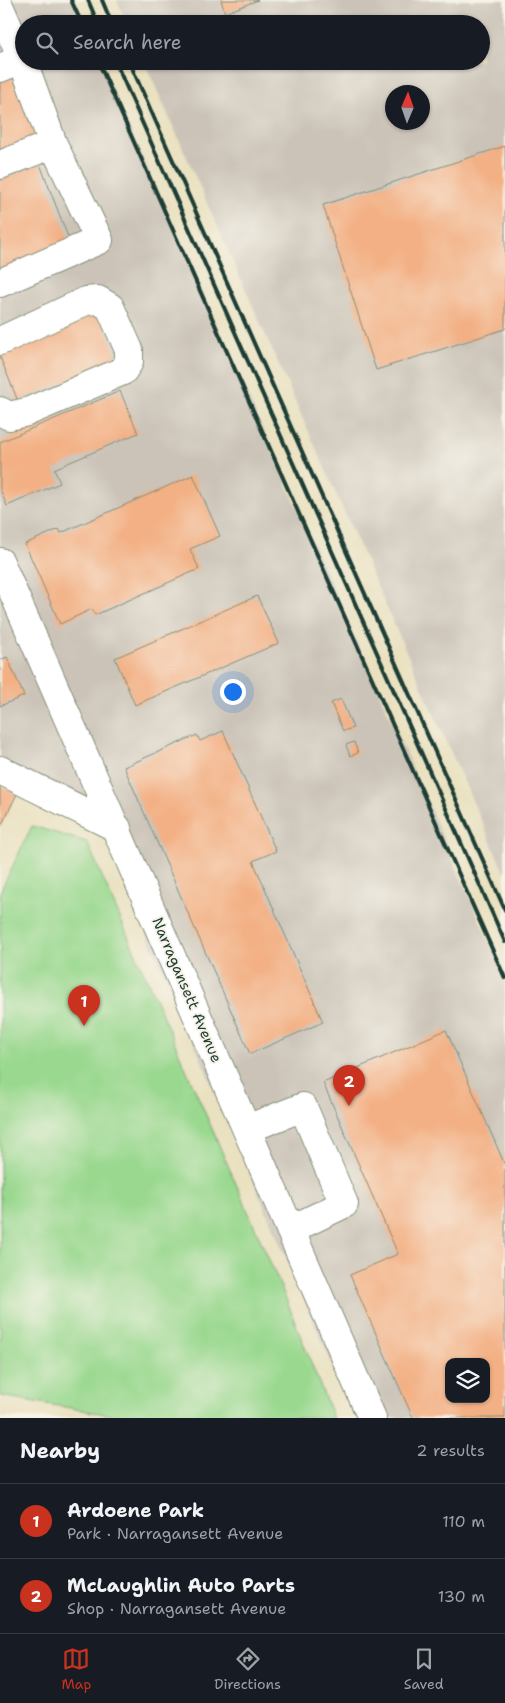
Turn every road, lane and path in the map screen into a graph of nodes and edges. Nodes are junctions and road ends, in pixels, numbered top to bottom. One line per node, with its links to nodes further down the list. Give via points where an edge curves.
1 (0, 8): 2 (street)
2 (11, 64): 3 (street)
3 (53, 144): 4 (street); 5 (street, via 99,240)
4 (0, 165)
5 (0, 283)
6 (0, 341): 7 (street, via 86,301 98,300 110,307 129,350 129,362 123,370 27,412 9,416)
7 (0, 411)
8 (0, 562): 10 (street, Narragansett Avenue)
9 (0, 770): 10 (street)
10 (117, 828): 11 (street, Narragansett Avenue)
11 (247, 1129): 12 (street, Narragansett Avenue); 12 (street, via 303,1107 344,1204)
12 (290, 1230): 13 (street, Narragansett Avenue)
13 (372, 1418)

